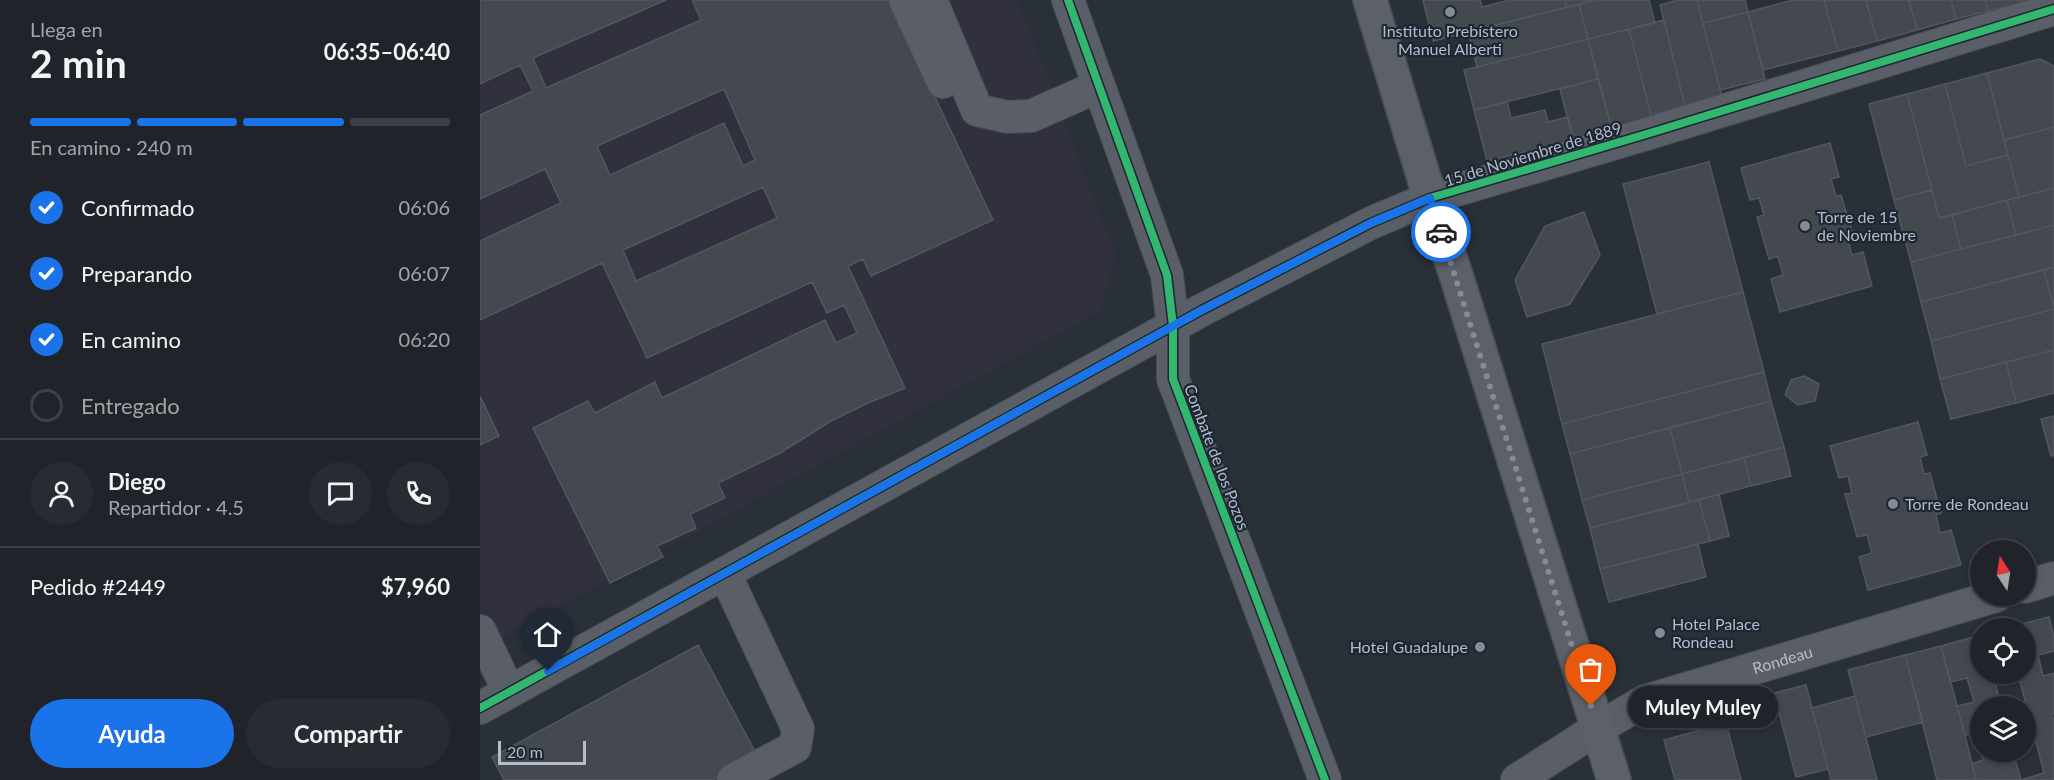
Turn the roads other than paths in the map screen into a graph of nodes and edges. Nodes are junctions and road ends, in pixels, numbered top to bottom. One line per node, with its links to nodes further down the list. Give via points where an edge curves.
1 (905, 0): 7 (street, via 947,89 955,99)
2 (931, 0): 7 (street)
3 (1068, 0): 6 (street, Combate de los Pozos)
4 (1370, 0): 8 (main road)
5 (2054, 9): 8 (street, 15 de Noviembre de 1889)
6 (1099, 86): 7 (street, via 1030,116 1007,117); 9 (street, Combate de los Pozos, via 1167,275)
7 (977, 110)
8 (1430, 198): 9 (street, 15 de Noviembre de 1889, via 1371,223); 17 (main road)
9 (1173, 326): 10 (street, 15 de Noviembre de 1889); 19 (street, Combate de los Pozos, via 1173,379)
10 (725, 574): 15 (street, 15 de Noviembre de 1889); 18 (street, via 798,729 795,747)
11 (2054, 578): 12 (street)
12 (2036, 584)
13 (1970, 604): 17 (street, Rondeau, via 1645,701)
14 (480, 631): 15 (street)
15 (509, 692): 16 (street, 15 de Noviembre de 1889)
16 (480, 708)
17 (1598, 728): 20 (street, Rondeau); 21 (main road)
18 (733, 780)
19 (1325, 780)
20 (1516, 780)
21 (1614, 780)

